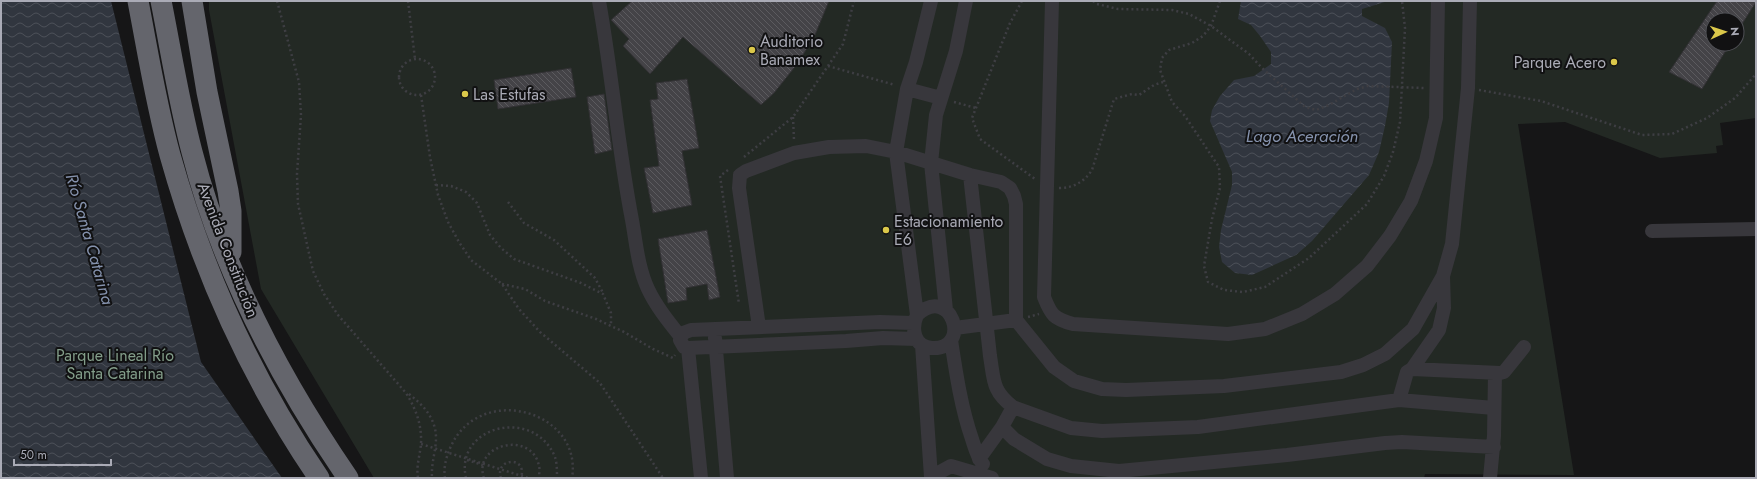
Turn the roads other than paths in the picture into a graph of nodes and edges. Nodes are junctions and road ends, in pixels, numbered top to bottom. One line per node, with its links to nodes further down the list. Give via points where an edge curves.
1 (138, 1): 38 (highway, Avenida Constitución, via 170,155 210,272 227,314 264,387)
2 (161, 1): 17 (highway, Avenida Constitución, via 192,152 203,190)
3 (192, 1): 17 (highway, via 207,92 229,198)
4 (599, 1): 27 (street, via 609,54 627,194 642,272 647,288)
5 (930, 1): 10 (street)
6 (966, 1): 11 (street, via 956,51)
7 (1052, 1): 8 (street, via 1044,298 1049,312 1059,320 1073,324 1228,334 1265,329 1302,314 1335,294 1367,266 1390,236 1412,201 1426,161 1436,118)
8 (1438, 1)
9 (1470, 1): 18 (street, via 1468,88 1452,244)
10 (907, 89): 11 (street); 12 (street)
11 (941, 98): 13 (street, via 936,116)
12 (896, 152): 13 (street); 20 (street); 23 (street, via 866,146 828,147 794,153 740,175)
13 (931, 163): 14 (street); 19 (street)
14 (970, 175): 21 (street, via 1001,182 1010,188 1014,196); 22 (street)
15 (1756, 229): 16 (street)
16 (1652, 231)
17 (231, 264): 39 (highway, Avenida Constitución, via 286,380)
18 (1443, 276): 21 (street, via 1413,329 1385,354 1341,372 1224,386 1102,390 1074,381 1054,367); 30 (street, via 1444,308 1439,330)
19 (946, 310): 20 (street, via 930,307 922,310); 25 (street, via 951,316)
20 (915, 319): 23 (street); 26 (street, via 913,331)
21 (1016, 320): 22 (street)
22 (987, 323): 25 (street); 33 (street, via 995,383 1000,396)
23 (759, 327): 24 (street)
24 (714, 330): 27 (street, via 686,331); 28 (street)
25 (953, 334): 26 (street, via 945,345 937,348 929,348); 37 (street, via 965,420)
26 (919, 342): 28 (street, via 883,338); 42 (street)
27 (684, 344): 28 (street); 40 (street)
28 (715, 347): 41 (street)
29 (1524, 347): 31 (street, via 1504,372)
30 (1412, 369): 31 (street); 32 (street, via 1407,372)
31 (1495, 373): 34 (street)
32 (1398, 400): 33 (street, via 1198,427 1102,431 1071,428); 34 (street)
33 (1013, 407): 35 (street)
34 (1494, 408): 36 (street)
35 (1002, 427): 36 (street, via 1014,439 1047,459 1071,466 1119,471 1385,443); 37 (street)
36 (1494, 447): 45 (street)
37 (979, 459): 44 (street)
38 (320, 478)
39 (348, 478)
40 (701, 478)
41 (727, 478)
42 (930, 478): 43 (street, via 951,466)
43 (992, 478)
44 (995, 478)
45 (1490, 478)

